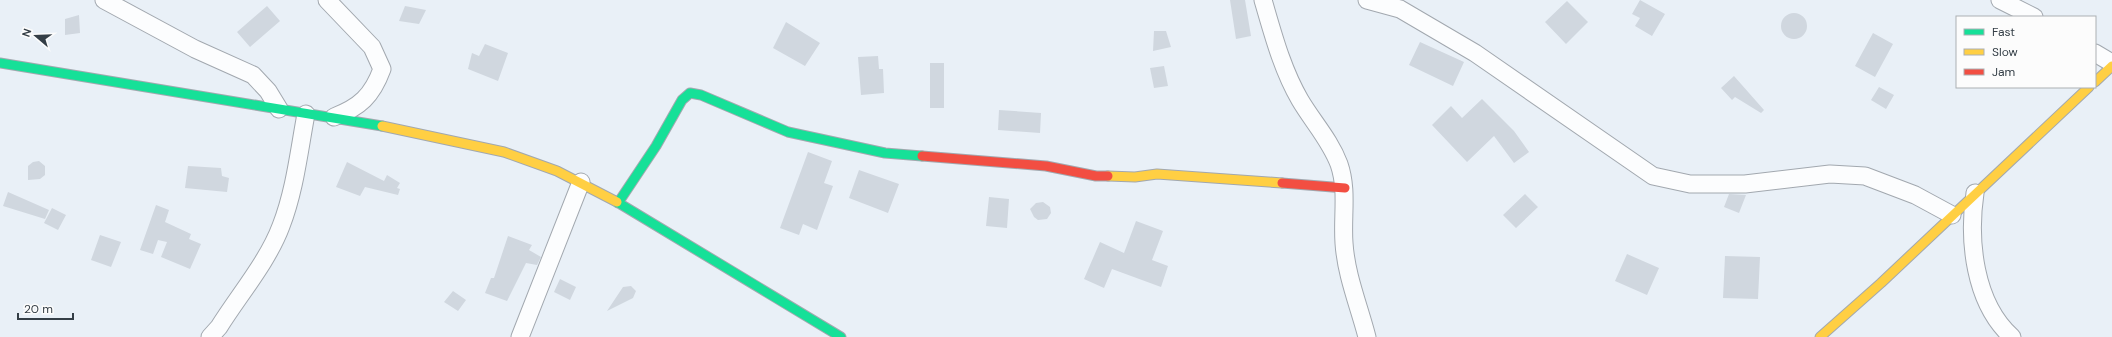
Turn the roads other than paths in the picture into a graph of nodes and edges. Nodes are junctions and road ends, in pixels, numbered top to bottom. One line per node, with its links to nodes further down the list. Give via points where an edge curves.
1 (104, 0): 13 (street, via 195,49 253,75 268,90)
2 (327, 0): 15 (street, via 372,46 382,70 376,84 353,110)
3 (1263, 0): 17 (street, via 1292,85 1330,143 1340,165)
4 (1367, 0): 20 (street, via 1400,9 1475,53 1653,176 1690,184 1745,184 1830,174 1865,176 1915,195)
5 (2000, 0): 6 (street)
6 (2032, 16)
7 (2096, 54): 8 (street)
8 (2112, 63)
9 (0, 64): 13 (street)
10 (2112, 66): 11 (street)
11 (2096, 81)
12 (2088, 88): 18 (street)
13 (279, 109): 14 (street)
14 (306, 114): 15 (street); 21 (street, via 292,196 281,228 219,327)
15 (334, 117): 16 (street, via 504,152)
16 (580, 182): 19 (street); 22 (street)
17 (1345, 188): 19 (street, via 1157,174 1135,177 1096,176 1046,166 885,153 788,132 702,95 690,93 679,104 656,146); 24 (street, via 1344,243 1348,272)
18 (1975, 193): 20 (street); 26 (street, via 1972,240 1977,269 1986,299 2001,327)
19 (618, 203): 23 (street)
20 (1952, 215): 25 (street)
21 (210, 337)
22 (520, 337)
23 (841, 337)
24 (1367, 337)
25 (1820, 337)
26 (2012, 337)

